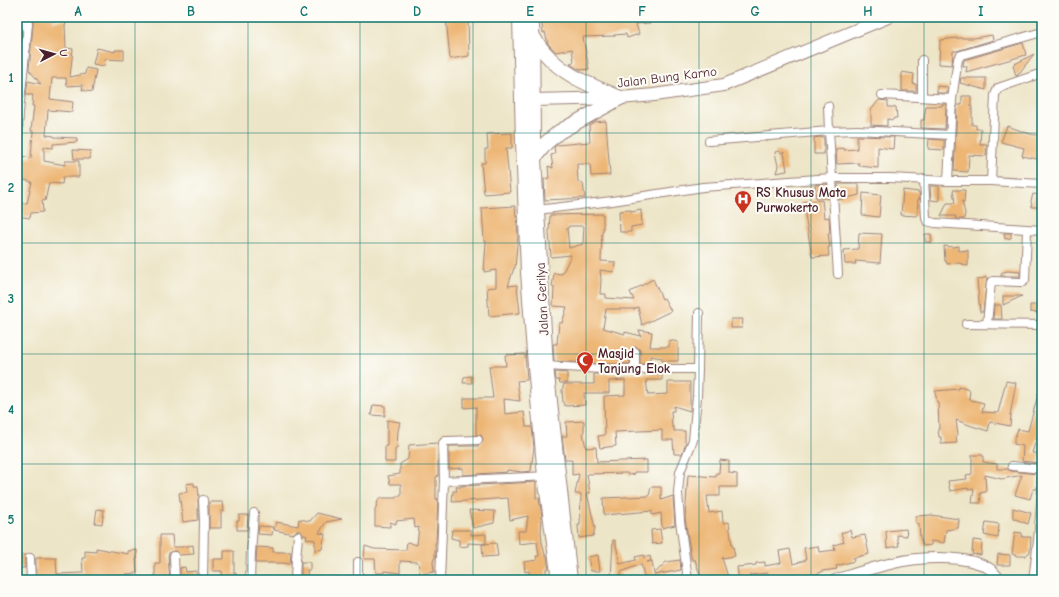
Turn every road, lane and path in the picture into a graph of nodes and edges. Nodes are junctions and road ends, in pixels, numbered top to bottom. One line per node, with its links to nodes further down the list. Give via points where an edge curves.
1 (520, 17): 21 (highway, Jalan Gerilya)
2 (532, 17): 7 (highway, Jalan Gerilya)
3 (888, 17): 15 (main road, Jalan Bung Karno, via 724,85)
4 (28, 21): 5 (street); 9 (street)
5 (17, 25)
6 (1042, 32): 16 (street, via 961,55 958,59)
7 (532, 35): 15 (highway, via 557,65 575,77); 17 (highway, Jalan Gerilya)
8 (17, 47): 9 (street)
9 (26, 47): 12 (street)
10 (922, 60): 14 (street)
11 (1042, 73): 28 (street, via 998,88 995,95)
12 (20, 83): 23 (street)
13 (882, 95): 14 (street)
14 (922, 97): 16 (street)
15 (620, 98): 17 (main road, Jalan Bung Karno); 24 (highway, via 559,132)
16 (952, 99): 20 (street)
17 (532, 100): 21 (highway, Jalan Gerilya)
18 (828, 106): 19 (street)
19 (829, 131): 20 (street); 22 (street); 25 (street)
20 (950, 134): 27 (street)
21 (528, 141): 24 (highway, Jalan Gerilya); 45 (highway, Jalan Gerilya, via 529,280 535,366)
22 (709, 141)
23 (17, 153)
24 (534, 158): 30 (highway, Jalan Gerilya)
25 (832, 178): 26 (street); 30 (street, via 703,187); 33 (street)
26 (924, 179): 27 (street); 31 (street, via 927,221)
27 (948, 181): 28 (street)
28 (991, 181): 29 (street)
29 (1042, 184)
30 (537, 210): 39 (highway, Jalan Gerilya)
31 (1027, 230): 32 (street); 36 (street, via 1025,280 991,282)
32 (1042, 230)
33 (838, 274)
34 (699, 313): 41 (street)
35 (966, 324): 36 (street)
36 (987, 324): 37 (street)
37 (1042, 325)
38 (635, 352): 40 (street)
39 (546, 366): 40 (street); 45 (highway, Jalan Gerilya)
40 (635, 369): 41 (street)
41 (698, 369): 64 (street, via 693,440 680,472 678,492)
42 (478, 440): 46 (street, via 443,443)
43 (1012, 466): 44 (street)
44 (1042, 469)
45 (552, 475): 46 (street); 62 (highway, Jalan Gerilya); 63 (highway, Jalan Gerilya)
46 (444, 481): 61 (street)
47 (1042, 490): 51 (street)
48 (203, 500): 57 (street)
49 (254, 513): 58 (street)
50 (298, 536): 59 (street)
51 (1040, 541): 67 (street)
52 (174, 556): 56 (street)
53 (30, 558): 55 (street)
54 (358, 562): 60 (street)
55 (31, 580)
56 (175, 580)
57 (203, 580)
58 (250, 580)
59 (296, 580)
60 (358, 580)
61 (440, 580)
62 (559, 580)
63 (570, 580)
64 (688, 580)
65 (835, 580): 66 (street, via 894,562 948,558 972,561 989,569)
66 (1001, 580)
67 (1033, 580)

